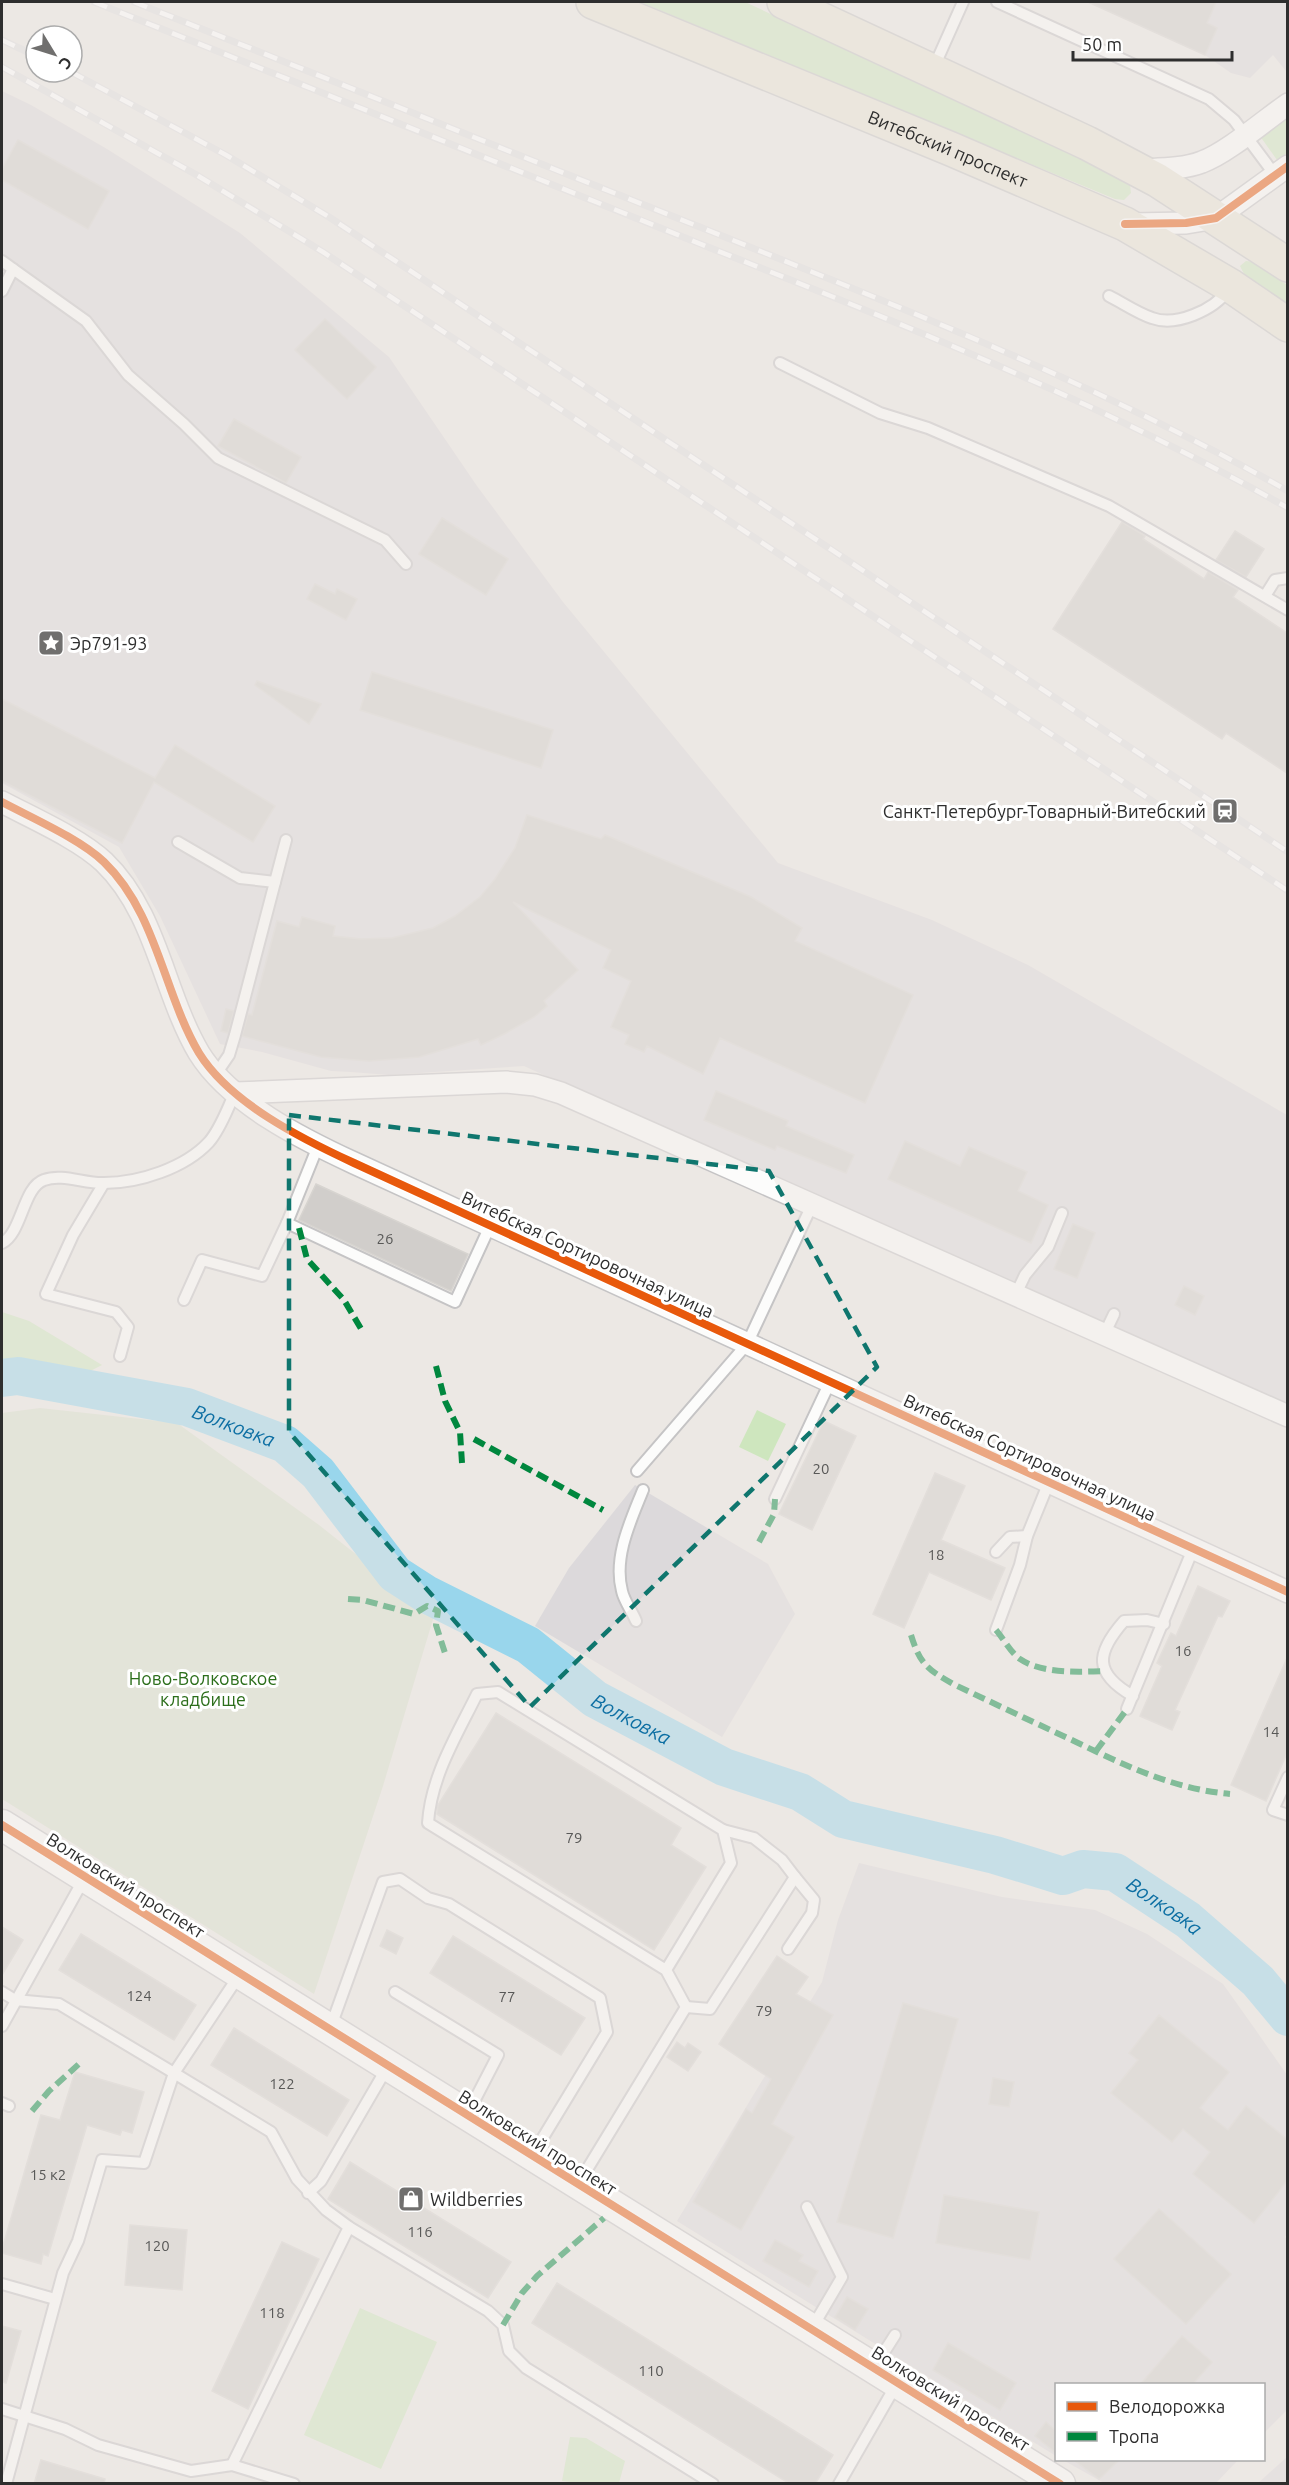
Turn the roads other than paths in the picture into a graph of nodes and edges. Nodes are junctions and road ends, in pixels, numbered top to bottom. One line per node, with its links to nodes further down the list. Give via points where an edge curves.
1 (593, 2): 11 (main road, Витебский проспект, via 951,148)
2 (784, 2): 5 (main road)
3 (963, 2): 5 (lane)
4 (997, 2): 7 (lane, via 1209,99)
5 (933, 70): 9 (main road)
6 (1287, 104): 7 (street)
7 (1245, 134): 8 (lane); 9 (street, via 1202,163)
8 (1281, 170): 10 (street)
9 (1138, 171): 10 (main road)
10 (1216, 218): 11 (street, via 1176,224); 12 (main road)
11 (1125, 224): 15 (main road, Витебский проспект)
12 (1275, 256): 15 (main road, via 1246,250 1235,258 1230,272)
13 (2, 261): 14 (lane)
14 (13, 269): 16 (lane); 20 (lane, via 86,321 128,375 218,458 385,540)
15 (1232, 286): 17 (lane, via 1210,308 1176,319 1154,320); 18 (main road, Витебский проспект)
16 (2, 291)
17 (1109, 296)
18 (1287, 325)
19 (780, 363): 22 (lane, via 880,413 928,428 1109,506)
20 (406, 564)
21 (1287, 578): 22 (lane, via 1275,580)
22 (1265, 596): 23 (lane)
23 (1287, 610)
24 (2, 802): 28 (street, Витебская Сортировочная улица, via 103,861 123,885 145,922 199,1053)
25 (286, 840): 27 (lane)
26 (178, 842): 27 (lane, via 240,879)
27 (275, 882): 28 (lane, via 229,1055)
28 (216, 1074): 29 (street, Витебская Сортировочная улица)
29 (235, 1093): 30 (street, Витебская Сортировочная улица); 31 (lane, via 209,1142 190,1157 150,1176); 32 (street, via 535,1084)
30 (318, 1146): 34 (lane); 35 (street, Витебская Сортировочная улица)
31 (104, 1184): 36 (lane, via 42,1180); 42 (lane, via 73,1235 46,1294 116,1312 128,1327)
32 (812, 1205): 37 (street); 41 (lane)
33 (1062, 1213): 37 (lane, via 1048,1246 1025,1275)
34 (287, 1223): 35 (lane, via 455,1302); 38 (lane, via 262,1276 202,1260)
35 (490, 1226): 41 (street, Витебская Сортировочная улица)
36 (2, 1243)
37 (1015, 1297): 40 (street)
38 (184, 1300)
39 (1114, 1314): 40 (lane)
40 (1104, 1335): 44 (street)
41 (747, 1344): 43 (street, Витебская Сортировочная улица); 45 (lane)
42 (120, 1356)
43 (830, 1382): 46 (street, Витебская Сортировочная улица); 48 (lane)
44 (1287, 1416)
45 (637, 1470)
46 (1049, 1482): 49 (lane); 50 (street, Витебская Сортировочная улица)
47 (643, 1490): 53 (lane, via 626,1532 620,1567 622,1591)
48 (775, 1499)
49 (1027, 1536): 51 (lane, via 1010,1537); 55 (lane)
50 (1193, 1549): 52 (street, Витебская Сортировочная улица); 54 (lane)
51 (996, 1552)
52 (1287, 1592)
53 (636, 1621)
54 (1164, 1624): 56 (lane); 56 (lane, via 1124,1621 1101,1656 1104,1671 1114,1685)
55 (996, 1630)
56 (1133, 1696): 57 (lane)
57 (1127, 1709)
58 (1287, 1777): 59 (lane, via 1273,1810)
59 (1287, 1815)
60 (2, 1825): 62 (street, Волковский проспект)
61 (723, 1830): 63 (lane, via 754,1838 782,1860); 65 (lane, via 731,1863); 65 (lane, via 498,1692 477,1694 444,1760 429,1803 428,1823)
62 (85, 1877): 66 (street, Волковский проспект); 69 (lane)
63 (795, 1877): 64 (lane, via 814,1900 812,1913); 70 (lane, via 710,2008)
64 (788, 1949)
65 (666, 1970): 70 (lane)
66 (241, 1974): 72 (street, Волковский проспект); 74 (lane)
67 (2, 1992): 69 (lane)
68 (395, 1992): 75 (lane, via 498,2055)
69 (15, 2000): 71 (lane); 74 (lane, via 59,2004)
70 (686, 2007): 77 (lane)
71 (2, 2026)
72 (329, 2029): 73 (street, Волковский проспект); 76 (lane, via 383,1882 400,1879 428,1898 449,1904 590,1991 600,1998 607,2032)
73 (388, 2066): 75 (street, Волковский проспект); 78 (lane, via 321,2181)
74 (174, 2073): 78 (lane, via 272,2132); 82 (lane, via 144,2163 102,2160 78,2241)
75 (467, 2115): 76 (street, Волковский проспект)
76 (532, 2155): 77 (street, Волковский проспект)
77 (578, 2184): 83 (street, Волковский проспект)
78 (308, 2193): 80 (lane)
79 (807, 2207): 83 (lane, via 842,2277)
80 (349, 2227): 88 (lane); 91 (lane, via 488,2311 503,2325 509,2351 526,2368)
81 (2, 2284): 82 (lane)
82 (55, 2299): 87 (lane)
83 (811, 2329): 85 (street, Волковский проспект)
84 (895, 2335): 85 (lane)
85 (886, 2376): 92 (lane); 93 (street, Волковский проспект)
86 (2, 2409): 87 (lane)
87 (24, 2416): 88 (lane, via 98,2445 191,2471); 89 (lane)
88 (232, 2465): 90 (lane)
89 (6, 2484)
90 (294, 2484)
91 (713, 2484)
92 (839, 2484)
93 (1060, 2484)

